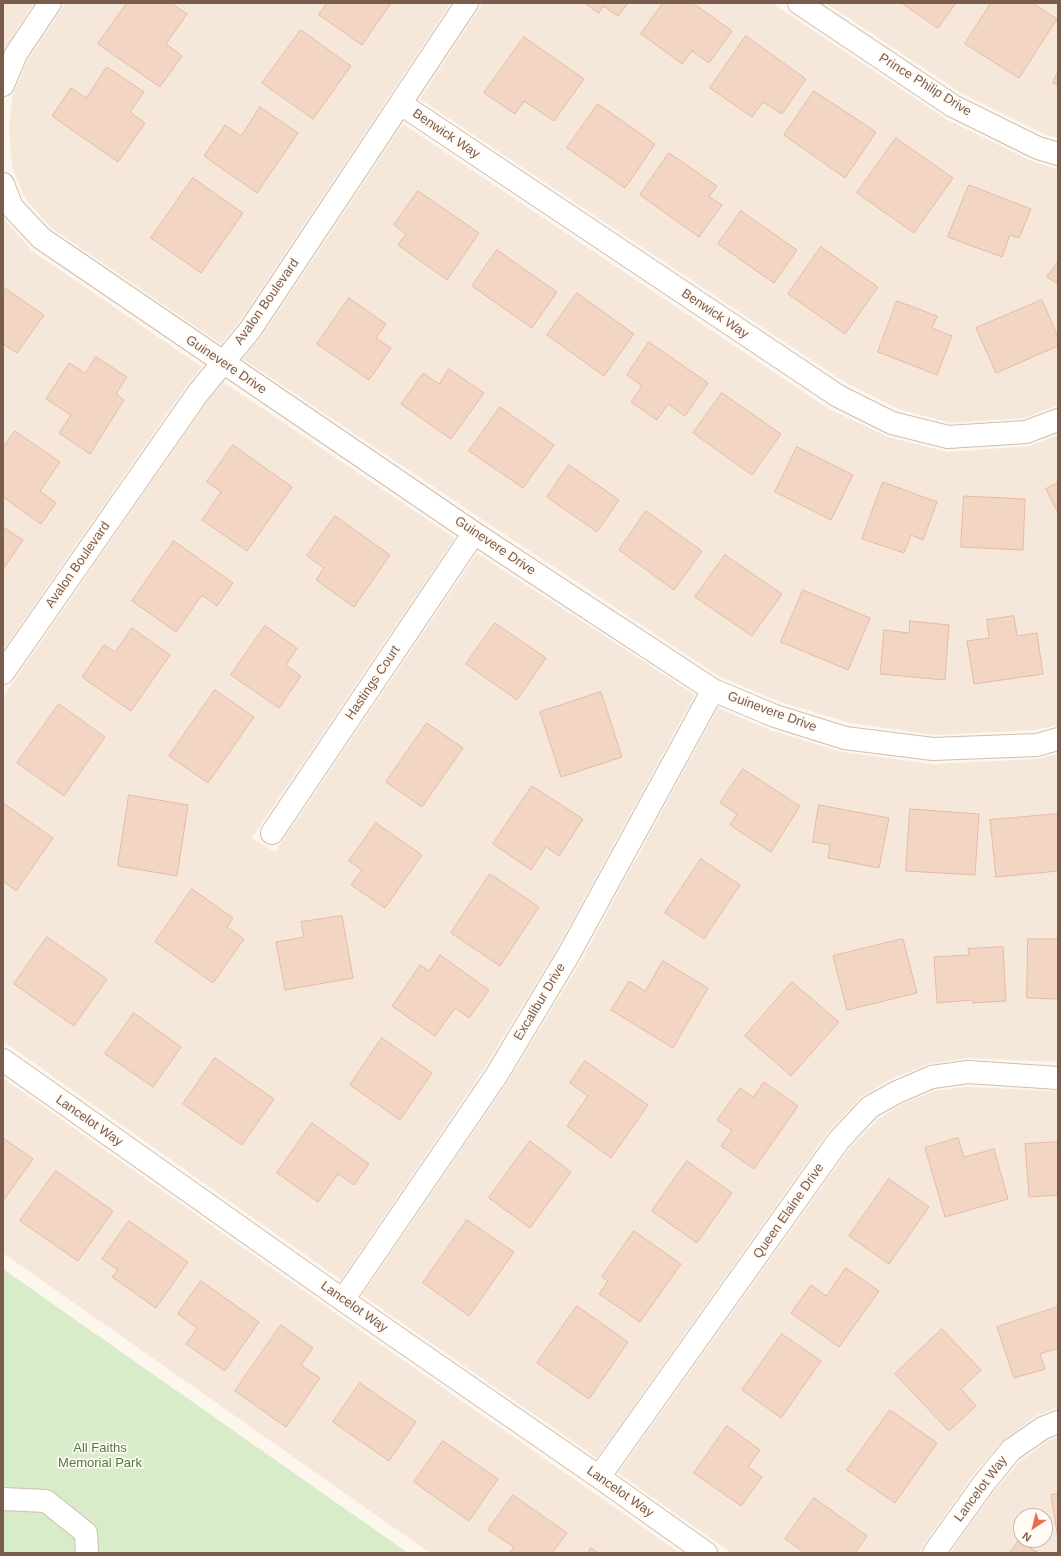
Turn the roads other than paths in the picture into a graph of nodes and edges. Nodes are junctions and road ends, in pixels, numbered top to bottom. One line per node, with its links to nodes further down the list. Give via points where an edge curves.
1 (50, 3): 4 (street, via 16,54)
2 (467, 3): 5 (street, Avalon Boulevard)
3 (799, 3): 6 (street, Prince Philip Drive, via 953,106 1038,148)
4 (3, 85)
5 (401, 104): 8 (street, Avalon Boulevard, via 250,330); 9 (street, Benwick Way, via 838,396 892,423 948,437 1026,432)
6 (1058, 154)
7 (3, 184): 8 (street, Guinevere Drive, via 12,207 41,238)
8 (222, 362): 10 (street, Guinevere Drive); 11 (street, Avalon Boulevard, via 198,392)
9 (1058, 420)
10 (474, 533): 12 (street, Guinevere Drive); 14 (street, Hastings Court)
11 (3, 673)
12 (713, 690): 13 (street, Guinevere Drive, via 776,716 845,738 933,749 1037,745); 17 (street, Excalibur Drive, via 570,954 496,1076)
13 (1058, 740)
14 (272, 833)
15 (3, 1060): 17 (street, Lancelot Way)
16 (1058, 1078): 19 (street, Queen Elaine Drive, via 968,1072 932,1078 897,1092 870,1107 839,1140)
17 (343, 1300): 19 (street, Lancelot Way)
18 (1058, 1422): 23 (street, Lancelot Way, via 1043,1428 1011,1450 984,1482)
19 (599, 1477): 22 (street, Lancelot Way)
20 (3, 1499): 21 (street, via 46,1501 86,1533)
21 (87, 1553)
22 (706, 1553)
23 (934, 1553)

